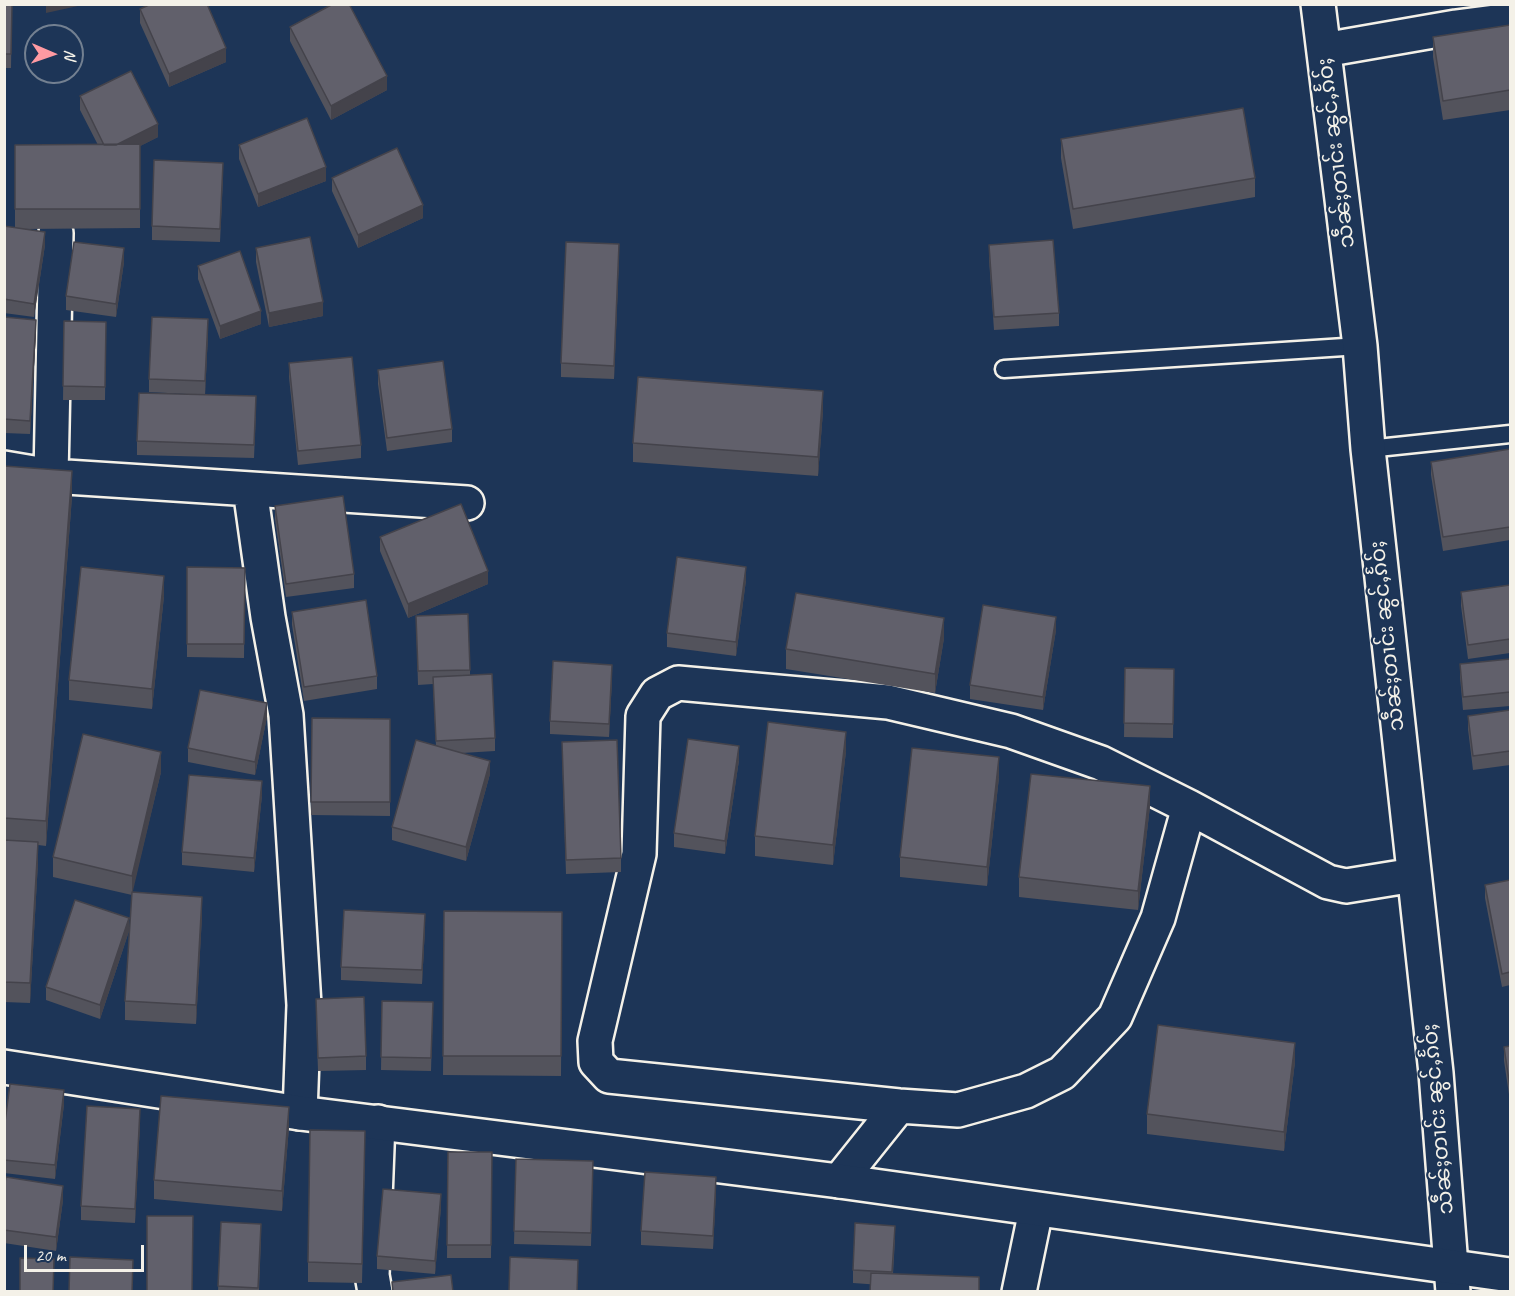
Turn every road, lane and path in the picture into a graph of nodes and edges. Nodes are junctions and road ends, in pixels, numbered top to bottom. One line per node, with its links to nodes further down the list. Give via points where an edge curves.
1 (1318, 4): 3 (street, သဵၼ်ႈတၢင်း ၼွင်ႇၵႅဝ်ႈ)
2 (1510, 20): 3 (street)
3 (1324, 50): 5 (street, သဵၼ်ႈတၢင်း ၼွင်ႇၵႅဝ်ႈ)
4 (56, 233): 10 (street)
5 (1360, 346): 6 (lane); 8 (street, သဵၼ်ႈတၢင်း ၼွင်ႇၵႅဝ်ႈ)
6 (1004, 369)
7 (1510, 434): 8 (lane)
8 (1368, 449): 14 (street, သဵၼ်ႈတၢင်း ၼွင်ႇၵႅဝ်ႈ)
9 (4, 468): 10 (street)
10 (51, 476): 11 (street)
11 (250, 489): 12 (street); 17 (street, via 286,715 304,1005)
12 (467, 503)
13 (1189, 807): 14 (street, via 1328,882 1346,886); 16 (street, via 1158,918 1114,1017 1062,1073 1026,1091 958,1110); 16 (street, via 1101,763 1011,731 888,702 678,683 657,694 643,716 639,854 595,1041 596,1062 609,1076)
14 (1414, 875): 22 (street, သဵၼ်ႈတၢင်း ၼွင်ႇၵႅဝ်ႈ)
15 (4, 1067): 17 (street)
16 (899, 1106): 19 (street)
17 (300, 1113): 18 (street)
18 (378, 1122): 19 (street); 23 (street, via 372,1275)
19 (839, 1181): 20 (street)
20 (1036, 1210): 22 (street); 24 (street)
21 (1510, 1275): 22 (street)
22 (1453, 1280)
23 (375, 1292)
24 (1019, 1292)

